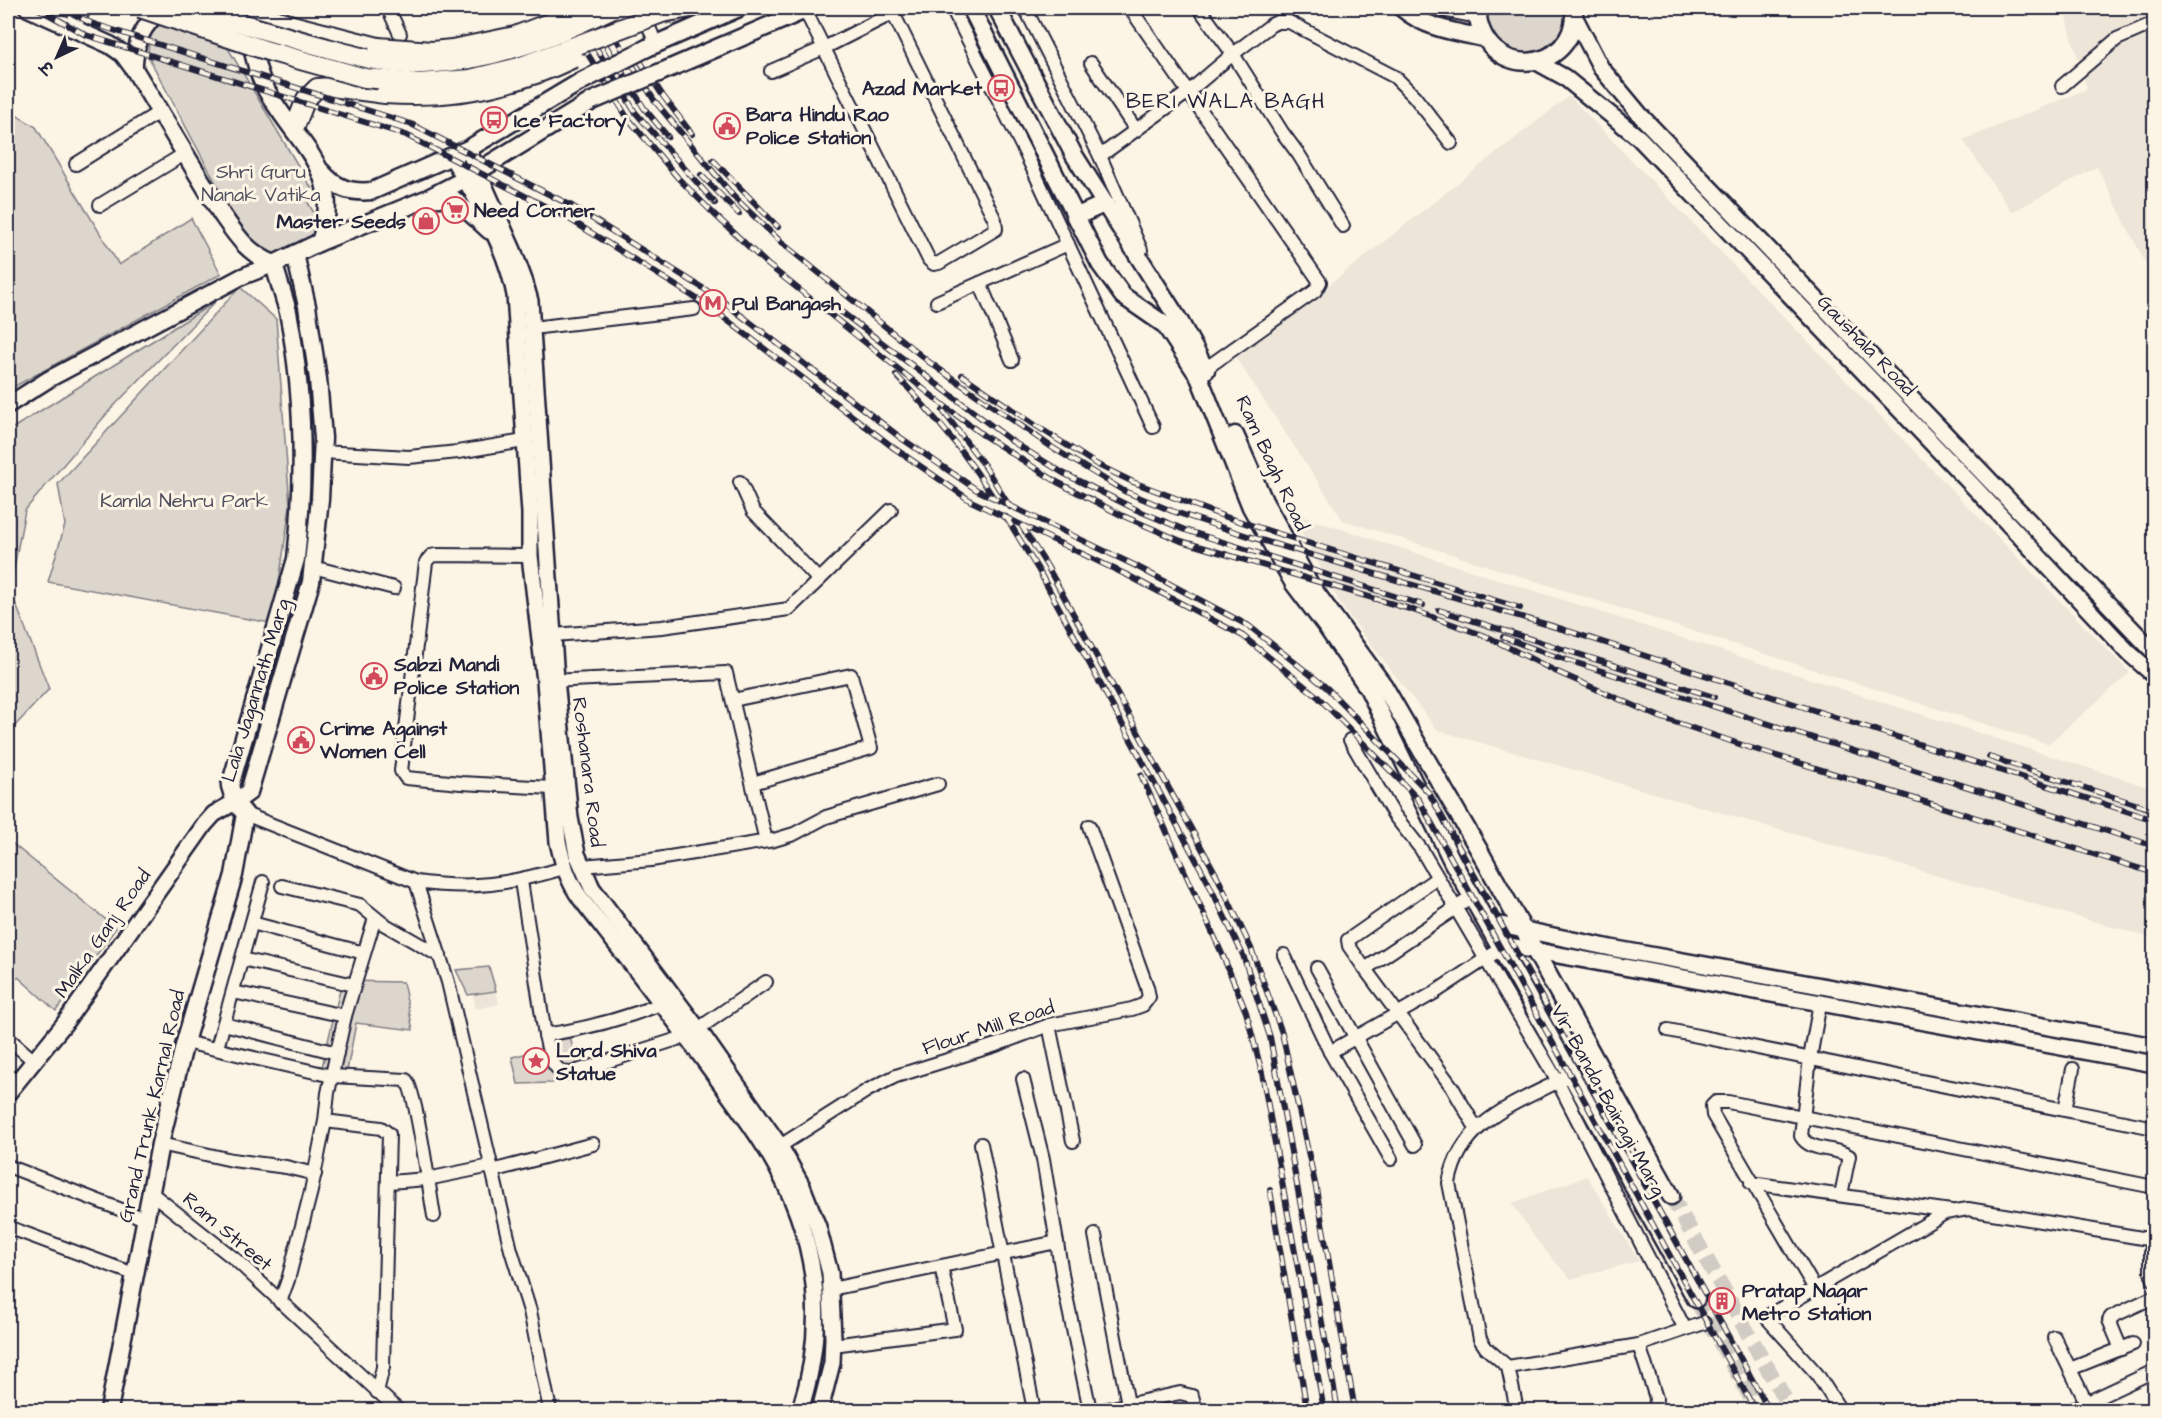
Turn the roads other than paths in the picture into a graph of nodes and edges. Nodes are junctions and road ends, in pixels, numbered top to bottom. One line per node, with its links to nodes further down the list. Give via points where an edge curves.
1 (28, 8): 25 (main road)
2 (82, 8): 25 (main road)
3 (140, 8): 27 (main road, bridge, via 268,51 365,78 419,83 470,80 519,68)
4 (163, 8): 34 (street, via 142,30)
5 (189, 8): 23 (main road, bridge, via 372,60 421,64 518,48)
6 (243, 8): 23 (main road, bridge, via 351,41 432,51 483,44 554,21); 39 (main road, via 257,68 269,96)
7 (388, 8): 26 (street)
8 (613, 8): 23 (main road, bridge)
9 (641, 8): 29 (street)
10 (691, 8): 27 (main road, bridge, via 662,13)
11 (739, 8): 29 (main road)
12 (952, 8): 56 (street)
13 (971, 8): 52 (main road, Ram Bagh Road)
14 (997, 8): 50 (main road, Ram Bagh Road)
15 (1025, 8): 44 (street)
16 (1130, 8): 37 (street)
17 (1199, 8): 31 (street)
18 (1402, 8): 28 (main road, via 1423,22)
19 (1447, 8): 21 (main road)
20 (808, 9): 30 (street); 48 (main road, bridge, via 592,101)
21 (1477, 11): 28 (main road)
22 (1574, 12): 32 (main road, via 1567,40 1556,52); 81 (street, via 1601,68 1616,88)
23 (597, 15)
24 (2154, 23): 36 (street, via 2117,39)
25 (72, 28): 34 (main road, via 118,50)
26 (400, 34)
27 (598, 38): 39 (main road, bridge, via 574,58 518,81 469,92 416,96 317,88 306,99)
28 (1484, 39): 32 (main road, via 1509,59)
29 (652, 46): 42 (main road, bridge, via 580,82)
30 (824, 48): 30 (street, via 929,260 939,263 996,229 893,13); 35 (street)
31 (1233, 54): 37 (street); 41 (street, via 1277,22 1289,22 1395,78); 53 (street)
32 (1535, 60): 82 (street, Gaushala Road, via 1564,77 1639,138)
33 (1091, 63): 40 (street)
34 (135, 69): 38 (main road)
35 (771, 71)
36 (2062, 86)
37 (1187, 93): 40 (street); 68 (street, via 1320,282 1315,291)
38 (161, 111): 43 (main road); 46 (street)
39 (294, 129): 47 (main road)
40 (1136, 130): 44 (street)
41 (1451, 143)
42 (468, 149): 45 (main road); 48 (street, Roshanara Road)
43 (186, 153): 51 (street); 57 (main road, via 222,215)
44 (1100, 156): 62 (street)
45 (452, 157): 47 (main road, via 372,191 357,193 337,186); 48 (street, Roshanara Road)
46 (76, 164)
47 (321, 171): 55 (main road, via 327,215)
48 (472, 175): 49 (main road); 54 (street, Roshanara Road); 66 (street, Roshanara Road, via 524,280)
49 (426, 198): 54 (street, via 453,198); 55 (main road)
50 (1104, 204): 52 (main road); 62 (main road, Ram Bagh Road)
51 (100, 205)
52 (1075, 217): 65 (main road, Ram Bagh Road, via 1100,264 1123,296)
53 (1343, 226)
54 (493, 235): 71 (street, Roshanara Road, via 515,295)
55 (320, 242): 58 (main road)
56 (1068, 244): 61 (street); 70 (street)
57 (249, 251): 59 (main road); 60 (street)
58 (295, 254): 59 (main road); 72 (main road, Lala Jagannath Marg, via 318,379)
59 (274, 264): 60 (street); 75 (main road, Lala Jagannath Marg, via 288,311 297,374 301,434)
60 (241, 277): 69 (street)
61 (980, 283): 63 (street); 67 (street)
62 (1161, 291): 65 (main road, Ram Bagh Road)
63 (937, 302)
64 (694, 309): 66 (street)
65 (1173, 323): 68 (main road, Ram Bagh Road); 99 (main road, Ram Bagh Road, via 1251,507 1294,584 1368,688)
66 (532, 328): 80 (street, Roshanara Road)
67 (1012, 360)
68 (1205, 369): 104 (main road, Ram Bagh Road, via 1264,501 1311,586 1384,686)
69 (8, 405)
70 (1153, 428)
71 (524, 441): 72 (street, via 409,457); 76 (street, Roshanara Road)
72 (322, 452): 77 (main road, Lala Jagannath Marg)
73 (740, 482): 78 (street, via 753,511)
74 (891, 510): 78 (street)
75 (297, 549): 77 (main road); 89 (main road, Lala Jagannath Marg, via 230,786)
76 (530, 556): 83 (street, Roshanara Road); 88 (street, via 436,555 426,562 401,771 406,778)
77 (314, 559): 79 (street); 89 (main road, Lala Jagannath Marg, via 249,792)
78 (819, 580): 80 (street, via 789,609 662,627)
79 (394, 588)
80 (553, 635): 83 (street, Roshanara Road)
81 (2154, 652)
82 (2154, 675)
83 (551, 681): 84 (street, via 726,673); 88 (street, Roshanara Road); 92 (street, Roshanara Road, via 573,838)
84 (733, 700): 86 (street); 86 (street, via 851,675 871,748)
85 (1350, 740): 94 (street)
86 (753, 783): 91 (street)
87 (939, 784): 91 (street, via 826,817 794,834)
88 (552, 788): 93 (street, Roshanara Road)
89 (240, 808): 97 (street); 129 (main road, Grand Trunk Karnal Road, via 234,875); 135 (street, Malka Ganj Road, via 214,814 205,824)
90 (1089, 826): 123 (street, Flour Mill Road, via 1149,997 1143,1005 1132,1009)
91 (766, 841): 92 (street, via 651,860)
92 (582, 866): 125 (street, Roshanara Road, via 592,888)
93 (564, 868): 95 (street); 118 (street, Roshanara Road, via 581,899)
94 (1437, 878): 100 (street); 113 (street, via 1348,940)
95 (521, 881): 97 (street, via 471,886); 126 (street)
96 (263, 882): 103 (street)
97 (416, 882): 109 (street)
98 (282, 886): 101 (street, via 360,905)
99 (1472, 897): 100 (street); 102 (main road, Ram Bagh Road)
100 (1455, 909): 111 (street); 113 (street)
101 (375, 918): 107 (street); 109 (street)
102 (1486, 922): 104 (street); 105 (main road, Vir Banda Bairagi Marg)
103 (252, 923): 107 (street); 110 (street)
104 (1523, 930): 106 (main road, Vir Banda Bairagi Marg); 116 (street)
105 (1499, 947): 106 (street); 111 (street); 139 (main road, Vir Banda Bairagi Marg)
106 (1535, 951): 119 (street); 163 (main road, Vir Banda Bairagi Marg)
107 (364, 954): 115 (street)
108 (1284, 955): 132 (street)
109 (440, 956): 155 (street)
110 (242, 959): 115 (street); 117 (street)
111 (1486, 959): 120 (street); 139 (street)
112 (1317, 968): 128 (street)
113 (1365, 969): 120 (street)
114 (766, 982): 125 (street)
115 (354, 985): 121 (street)
116 (1830, 987): 119 (street); 130 (street)
117 (233, 992): 121 (street); 122 (street)
118 (662, 1004): 125 (street, Roshanara Road); 126 (street, via 576,1031)
119 (1823, 1004): 134 (street); 136 (street)
120 (1398, 1013): 128 (street); 145 (street, via 1452,1087)
121 (345, 1016): 133 (street)
122 (224, 1024): 131 (street); 133 (street)
123 (1049, 1025): 147 (street); 152 (street, Flour Mill Road, via 881,1083)
124 (1668, 1030): 134 (street)
125 (693, 1033): 126 (street, via 571,1073 555,1066); 152 (street, Roshanara Road); 194 (street, Roshanara Road, via 769,1153 805,1235 817,1317 811,1368)
126 (545, 1035)
127 (8, 1038): 135 (street)
128 (1355, 1038): 132 (street); 151 (street)
129 (185, 1042): 131 (street); 148 (main road, Grand Trunk Karnal Road)
130 (2154, 1046)
131 (217, 1048): 138 (street)
132 (1330, 1052): 153 (street)
133 (337, 1053): 138 (street)
134 (1810, 1058): 142 (street); 143 (street)
135 (34, 1061): 141 (street, Malka Ganj Road)
136 (2154, 1064)
137 (2073, 1069): 142 (street)
138 (332, 1076): 144 (street); 157 (street, via 407,1082 415,1105)
139 (1565, 1078): 145 (street); 178 (main road, Vir Banda Bairagi Marg); 181 (street)
140 (1023, 1079): 169 (street, via 1043,1159)
141 (8, 1093)
142 (2065, 1110): 146 (street)
143 (1802, 1117): 159 (street, via 1728,1102 1712,1106 1713,1115); 160 (street); 162 (street, via 1801,1136 1806,1143 1849,1156)
144 (325, 1121): 156 (street); 158 (street, via 386,1130 390,1140)
145 (1476, 1128): 185 (street, via 1461,1149 1449,1183 1480,1339)
146 (2154, 1128)
147 (1073, 1141)
148 (160, 1144): 156 (street); 161 (main road, Grand Trunk Karnal Road)
149 (593, 1144): 155 (street)
150 (981, 1144): 171 (street)
151 (1415, 1145)
152 (780, 1146): 175 (street, Roshanara Road, via 818,1227)
153 (1391, 1159)
154 (8, 1166): 166 (street)
155 (492, 1169): 157 (street); 193 (street, via 530,1311)
156 (315, 1174): 179 (street)
157 (427, 1179): 158 (street); 165 (street)
158 (389, 1182): 188 (street, via 383,1367)
159 (1751, 1183): 162 (street); 176 (street)
160 (2154, 1188)
161 (150, 1192): 166 (main road, Grand Trunk Karnal Road); 179 (street, Ram Street, via 236,1260)
162 (1841, 1195): 164 (street)
163 (1671, 1196)
164 (1955, 1211): 170 (street, via 1968,1209); 176 (street, via 1945,1213)
165 (434, 1216)
166 (145, 1219): 173 (main road, Grand Trunk Karnal Road)
167 (8, 1227): 173 (street)
168 (1095, 1234): 189 (street)
169 (1057, 1242): 171 (street); 197 (street)
170 (2153, 1245): 174 (street)
171 (1002, 1254): 172 (street); 196 (street)
172 (941, 1266): 175 (street); 183 (street, via 955,1329)
173 (134, 1274): 191 (main road, Grand Trunk Karnal Road)
174 (2154, 1280)
175 (831, 1288): 183 (street, Roshanara Road)
176 (1815, 1289): 202 (street, via 1766,1317 1817,1374)
177 (2154, 1298): 186 (street, via 2109,1320 2127,1347)
178 (1696, 1299)
179 (280, 1302): 188 (street, Ram Street)
180 (1704, 1323): 181 (street)
181 (1685, 1329): 184 (street)
182 (2054, 1337): 186 (street)
183 (833, 1345): 195 (street, Roshanara Road, via 828,1386)
184 (1639, 1345): 185 (street); 201 (street, via 1656,1398)
185 (1508, 1367): 200 (street)
186 (2070, 1369): 190 (street)
187 (2154, 1371): 190 (street)
188 (376, 1392): 192 (street, Ram Street)
189 (1128, 1404): 198 (street); 199 (street, via 1180,1393 1192,1396)
190 (2088, 1406): 203 (street)
191 (109, 1410)
192 (396, 1410)
193 (550, 1410)
194 (800, 1410)
195 (820, 1410)
196 (1035, 1410)
197 (1090, 1410)
198 (1103, 1410)
199 (1196, 1410)
200 (1517, 1410)
201 (1655, 1410)
202 (1840, 1410)
203 (2071, 1410)

